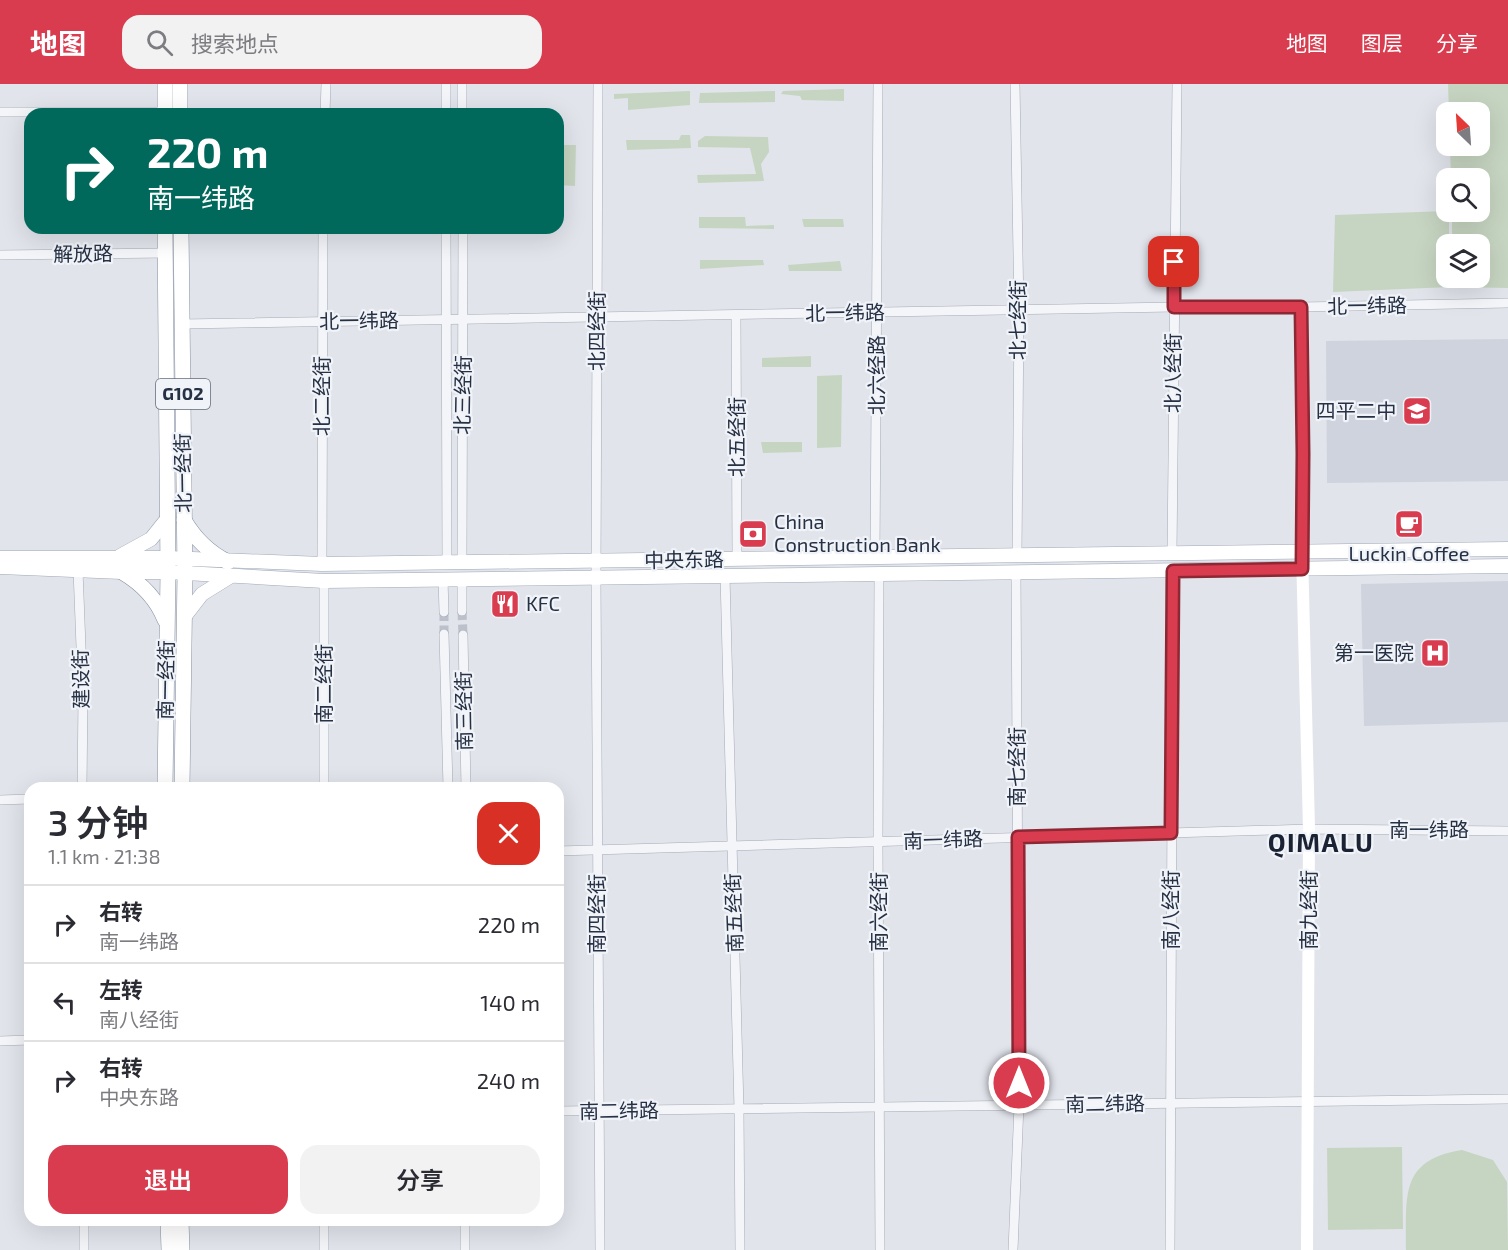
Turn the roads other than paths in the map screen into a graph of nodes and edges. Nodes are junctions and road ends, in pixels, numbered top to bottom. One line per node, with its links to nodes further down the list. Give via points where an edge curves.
1 (165, 84): 10 (highway)
2 (180, 84): 11 (highway)
3 (326, 84): 12 (street)
4 (446, 84): 13 (street)
5 (462, 84): 14 (street)
6 (598, 84): 30 (street, 北四经街)
7 (878, 84): 28 (street, 北六经路)
8 (1015, 84): 27 (street, 北七经街)
9 (1177, 84): 25 (street, 北八经街)
10 (171, 108)
11 (173, 108)
12 (326, 108)
13 (446, 108)
14 (462, 108)
15 (0, 112): 16 (street)
16 (24, 112)
17 (165, 234): 22 (highway, 北一经街 / G102)
18 (181, 234): 34 (highway, 北一经街 / G102)
19 (323, 234): 33 (street, 北二经街)
20 (446, 234): 32 (street)
21 (463, 234): 31 (street, 北三经街)
22 (166, 253): 23 (street, 解放路); 35 (highway, 北一经街 / G102)
23 (0, 255)
24 (1508, 303): 26 (street, 北一纬路)
25 (1174, 307): 26 (street, 北一纬路); 27 (street, 北一纬路); 39 (street, 北八经街)
26 (1301, 307): 38 (street)
27 (1019, 310): 28 (street, 北一纬路); 40 (street, 北七经街)
28 (877, 312): 29 (street, 北一纬路); 43 (street, 北六经路)
29 (736, 315): 30 (street, 北一纬路); 44 (street, 北五经街)
30 (597, 317): 31 (street, 北一纬路); 45 (street, 北四经街)
31 (464, 319): 32 (street, 北一纬路); 47 (street, 北三经街)
32 (446, 320): 33 (street, 北一纬路); 46 (street)
33 (322, 322): 34 (street, 北一纬路); 48 (street, 北二经街)
34 (182, 324): 36 (highway, 北一经街 / G102)
35 (167, 519): 42 (main road, via 151,539); 49 (highway, 北一经街 / G102)
36 (184, 520): 52 (highway, 北一经街 / G102); 53 (highway, via 199,542)
37 (1508, 549): 38 (main road, 中央东路)
38 (1302, 552): 39 (main road, 中央东路); 54 (main road, 南九经街)
39 (1172, 554): 40 (main road, 中央东路)
40 (1017, 556): 43 (main road, 中央东路)
41 (0, 558): 42 (main road)
42 (114, 558): 49 (main road)
43 (875, 558): 44 (main road, 中央东路)
44 (737, 559): 45 (main road, 中央东路)
45 (596, 561): 47 (main road, 中央东路); 61 (street, 北四经街)
46 (447, 563): 47 (main road, 中央东路); 48 (main road, 中央东路)
47 (462, 563)
48 (322, 564): 53 (main road, 中央东路)
49 (168, 565): 52 (main road, 中央东路); 57 (main road); 68 (highway, 南一经街 / G102)
50 (1508, 566): 54 (main road, 中央东路)
51 (0, 567): 55 (main road)
52 (184, 567): 53 (main road, 中央东路); 67 (highway, 南一经街 / G102)
53 (229, 569): 64 (main road, 中央东路); 67 (main road)
54 (1302, 569): 56 (main road, 中央东路); 79 (main road, 南九经街)
55 (78, 570): 57 (main road); 71 (street, 建设街)
56 (1173, 571): 58 (main road, 中央东路); 81 (street, 南八经街)
57 (122, 572): 68 (highway, via 152,597)
58 (1016, 573): 59 (main road, 中央东路); 82 (street, 南七经街)
59 (879, 574): 60 (main road, 中央东路); 83 (street, 南六经街)
60 (725, 576): 61 (main road, 中央东路); 84 (street, 南五经街)
61 (596, 578): 63 (main road, 中央东路); 85 (street, 南四经街)
62 (443, 579): 63 (main road, 中央东路); 64 (main road, 中央东路); 66 (street)
63 (462, 580): 65 (street)
64 (324, 581): 74 (street, 南二经街)
65 (462, 611)
66 (444, 612)
67 (184, 616): 73 (highway, 南一经街 / G102)
68 (167, 625): 72 (highway, 南一经街 / G102)
69 (444, 634): 75 (street)
70 (463, 635): 76 (street, 南三经街)
71 (82, 782)
72 (165, 782)
73 (182, 782)
74 (324, 782)
75 (448, 782)
76 (465, 782)
77 (24, 799): 78 (street)
78 (0, 800)
79 (1309, 829): 80 (street, 南一纬路); 81 (street, 南一纬路); 90 (main road, 南九经街)
80 (1508, 831)
81 (1171, 833): 82 (street, 南一纬路); 91 (street, 南八经街)
82 (1018, 837): 83 (street, 南一纬路); 92 (street, 南七经街)
83 (878, 841): 84 (street, 南一纬路); 93 (street, 南六经街)
84 (732, 846): 85 (street, 南一纬路); 94 (street, 南五经街)
85 (597, 849): 86 (street, 南一纬路); 95 (street, 南四经街)
86 (564, 851)
87 (24, 1040): 88 (street)
88 (0, 1041)
89 (1508, 1099): 90 (street, 南二纬路)
90 (1308, 1102): 91 (street, 南二纬路); 112 (main road, 南九经街)
91 (1170, 1103): 92 (street, 南二纬路); 111 (street, 南八经街)
92 (1019, 1106): 93 (street, 南二纬路); 110 (street, 南七经街)
93 (880, 1107): 94 (street, 南二纬路); 109 (street, 南六经街)
94 (739, 1109): 95 (street, 南二纬路); 108 (street, 南五经街)
95 (598, 1111): 96 (street, 南二纬路); 107 (street, 南四经街)
96 (564, 1112)
97 (84, 1226): 102 (street)
98 (168, 1226): 103 (highway)
99 (181, 1226): 104 (highway)
100 (324, 1226): 105 (street)
101 (465, 1226): 106 (street)
102 (84, 1250)
103 (169, 1250)
104 (182, 1250)
105 (324, 1250)
106 (465, 1250)
107 (600, 1250)
108 (740, 1250)
109 (880, 1250)
110 (1013, 1250)
111 (1170, 1250)
112 (1307, 1250)

